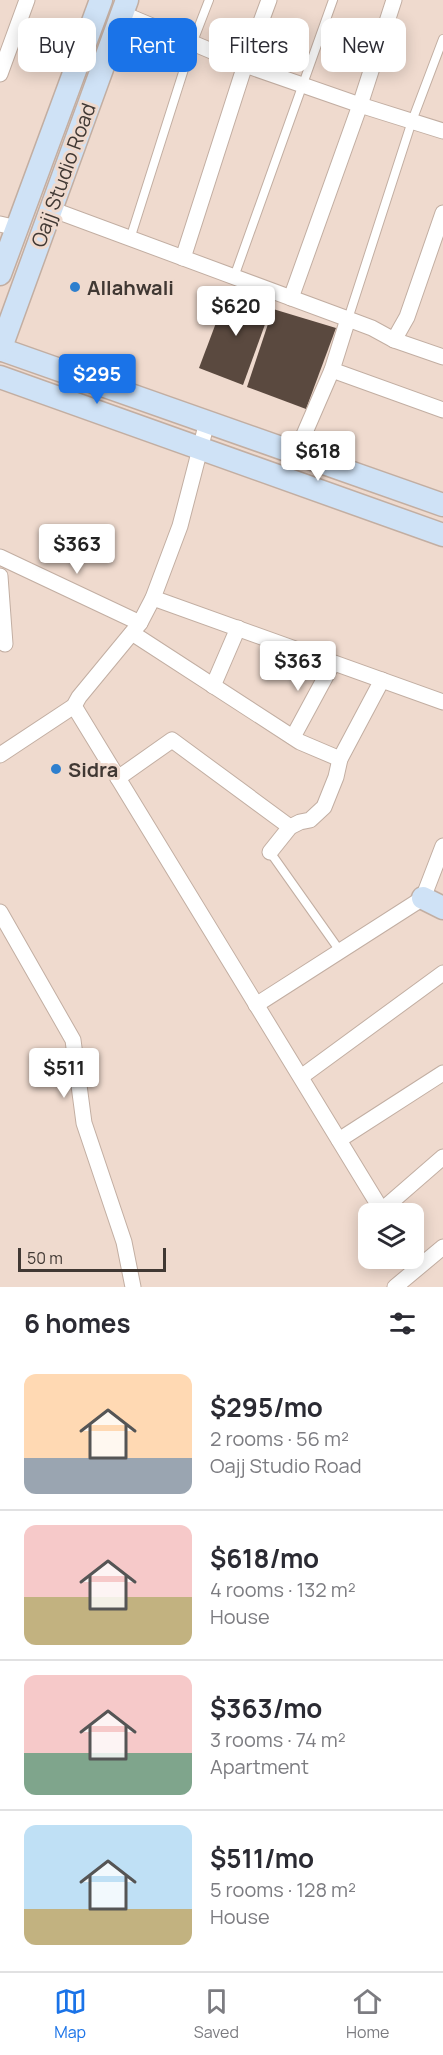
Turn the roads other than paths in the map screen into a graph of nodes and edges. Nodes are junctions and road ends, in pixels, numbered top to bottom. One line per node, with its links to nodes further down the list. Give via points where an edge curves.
1 (27, 0): 15 (street)
2 (101, 0): 22 (main road, Oajj Studio Road)
3 (209, 0): 10 (lane)
4 (269, 0): 9 (street)
5 (333, 0): 16 (lane)
6 (394, 0): 17 (street)
7 (124, 7): 8 (street); 20 (main road, Oajj Studio Road)
8 (144, 18)
9 (262, 18)
10 (197, 31)
11 (443, 39): 18 (lane)
12 (183, 72): 23 (lane)
13 (242, 72): 24 (street)
14 (269, 72): 16 (street)
15 (0, 74)
16 (304, 84): 17 (street); 26 (lane)
17 (360, 105): 18 (street); 27 (street)
18 (412, 121): 19 (street); 28 (lane)
19 (443, 131)
20 (51, 209): 23 (street); 30 (main road, Oajj Studio Road)
21 (443, 213): 29 (street, via 407,317)
22 (8, 226): 25 (main road, Oajj Studio Road)
23 (130, 239): 24 (street)
24 (183, 258): 26 (street)
25 (0, 274)
26 (234, 277): 27 (street)
27 (291, 298): 28 (street)
28 (348, 318): 29 (street); 32 (street)
29 (394, 340): 31 (street)
30 (0, 349): 35 (main road)
31 (443, 357)
32 (332, 370): 34 (street); 37 (street)
33 (0, 377): 36 (main road)
34 (443, 410)
35 (207, 422): 36 (street); 37 (main road)
36 (200, 448): 39 (main road); 42 (street, via 180,526)
37 (296, 453): 38 (main road)
38 (443, 505)
39 (443, 535)
40 (0, 557): 43 (street)
41 (0, 576): 45 (street)
42 (153, 598): 43 (street); 44 (street)
43 (136, 628): 48 (street); 50 (street)
44 (238, 628): 46 (street); 48 (street)
45 (5, 644)
46 (333, 663): 47 (street); 51 (street)
47 (382, 680): 49 (street); 53 (street)
48 (213, 686): 51 (street)
49 (443, 702)
50 (74, 706): 52 (street); 54 (street)
51 (293, 737): 53 (street)
52 (0, 755)
53 (340, 759): 55 (street, via 324,807 310,820)
54 (118, 778): 55 (street, via 172,740); 63 (street)
55 (290, 827): 57 (street)
56 (443, 846): 58 (street)
57 (270, 852): 61 (lane)
58 (423, 898): 59 (main road); 61 (street)
59 (443, 908)
60 (0, 912): 73 (street, via 73,1040 84,1123 124,1242)
61 (340, 951): 63 (street)
62 (443, 973): 65 (street)
63 (256, 1005): 65 (street)
64 (443, 1073): 66 (street)
65 (301, 1077): 66 (street)
66 (339, 1140): 68 (street)
67 (443, 1157): 69 (street)
68 (378, 1203)
69 (393, 1203)
70 (443, 1247): 71 (street)
71 (424, 1259)
72 (411, 1269): 74 (street)
73 (133, 1287)
74 (395, 1287)

